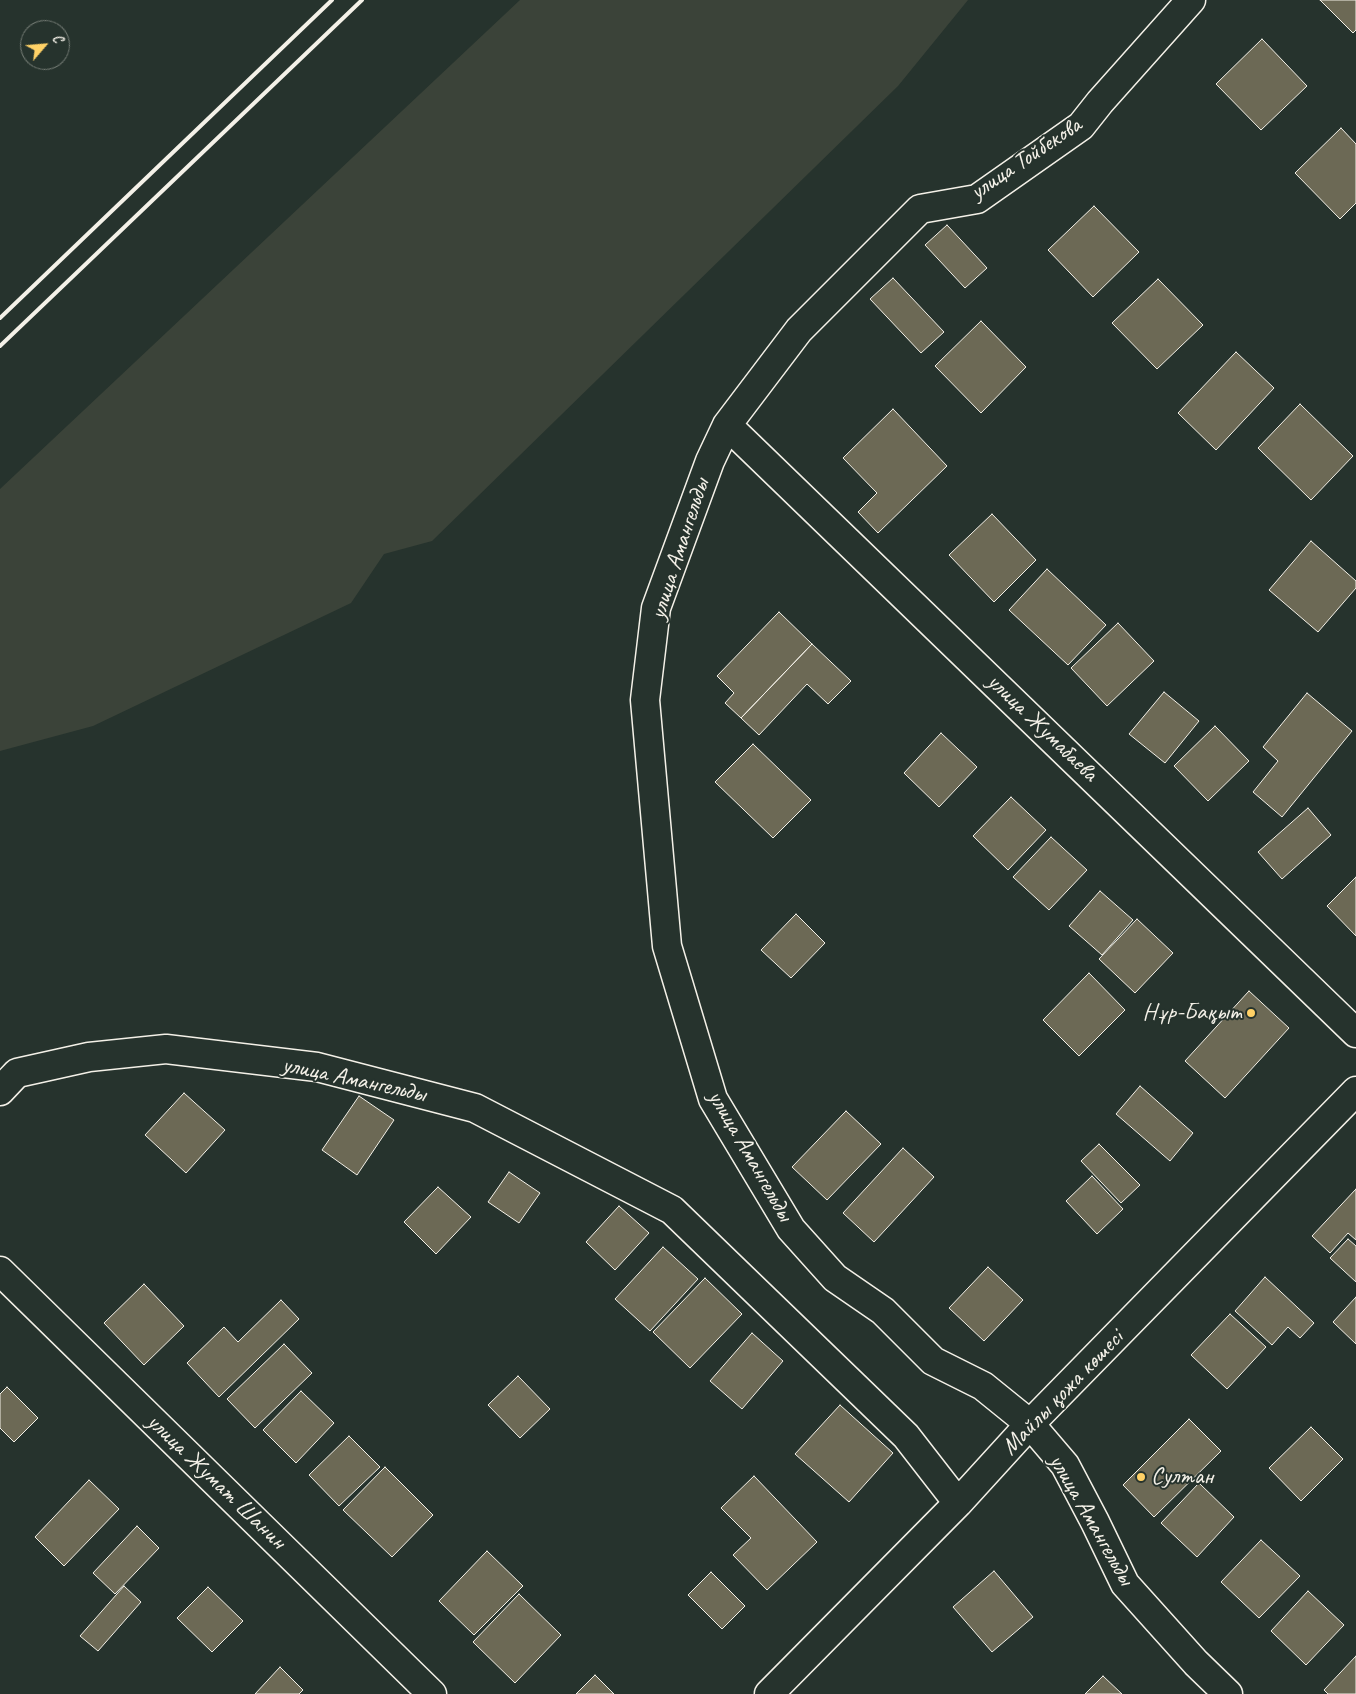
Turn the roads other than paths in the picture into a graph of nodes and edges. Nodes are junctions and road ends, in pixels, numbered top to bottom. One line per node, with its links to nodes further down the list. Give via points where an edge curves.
1 (1191, 0): 2 (street, улица Тойбекова, via 1081,126 976,199 920,209 798,330)
2 (727, 425): 3 (street, улица Жумабаева); 7 (street, улица Амангельды, via 710,461 656,608 645,700 667,946 713,1099 791,1229 835,1278 882,1311 933,1361 983,1386)
3 (1356, 1033)
4 (0, 1091): 8 (street, улица Амангельды, via 17,1073 89,1058 166,1049 316,1067 475,1108 672,1210 906,1436)
5 (1356, 1091): 7 (street, Майлы қожа көшесі)
6 (0, 1270): 9 (street, улица Жумат Шанин)
7 (1030, 1424): 8 (street, Майлы қожа көшесі); 11 (street, улица Амангельды, via 1065,1465 1125,1584)
8 (958, 1503): 10 (street, Майлы қожа көшесі)
9 (432, 1694)
10 (769, 1694)
11 (1228, 1694)

